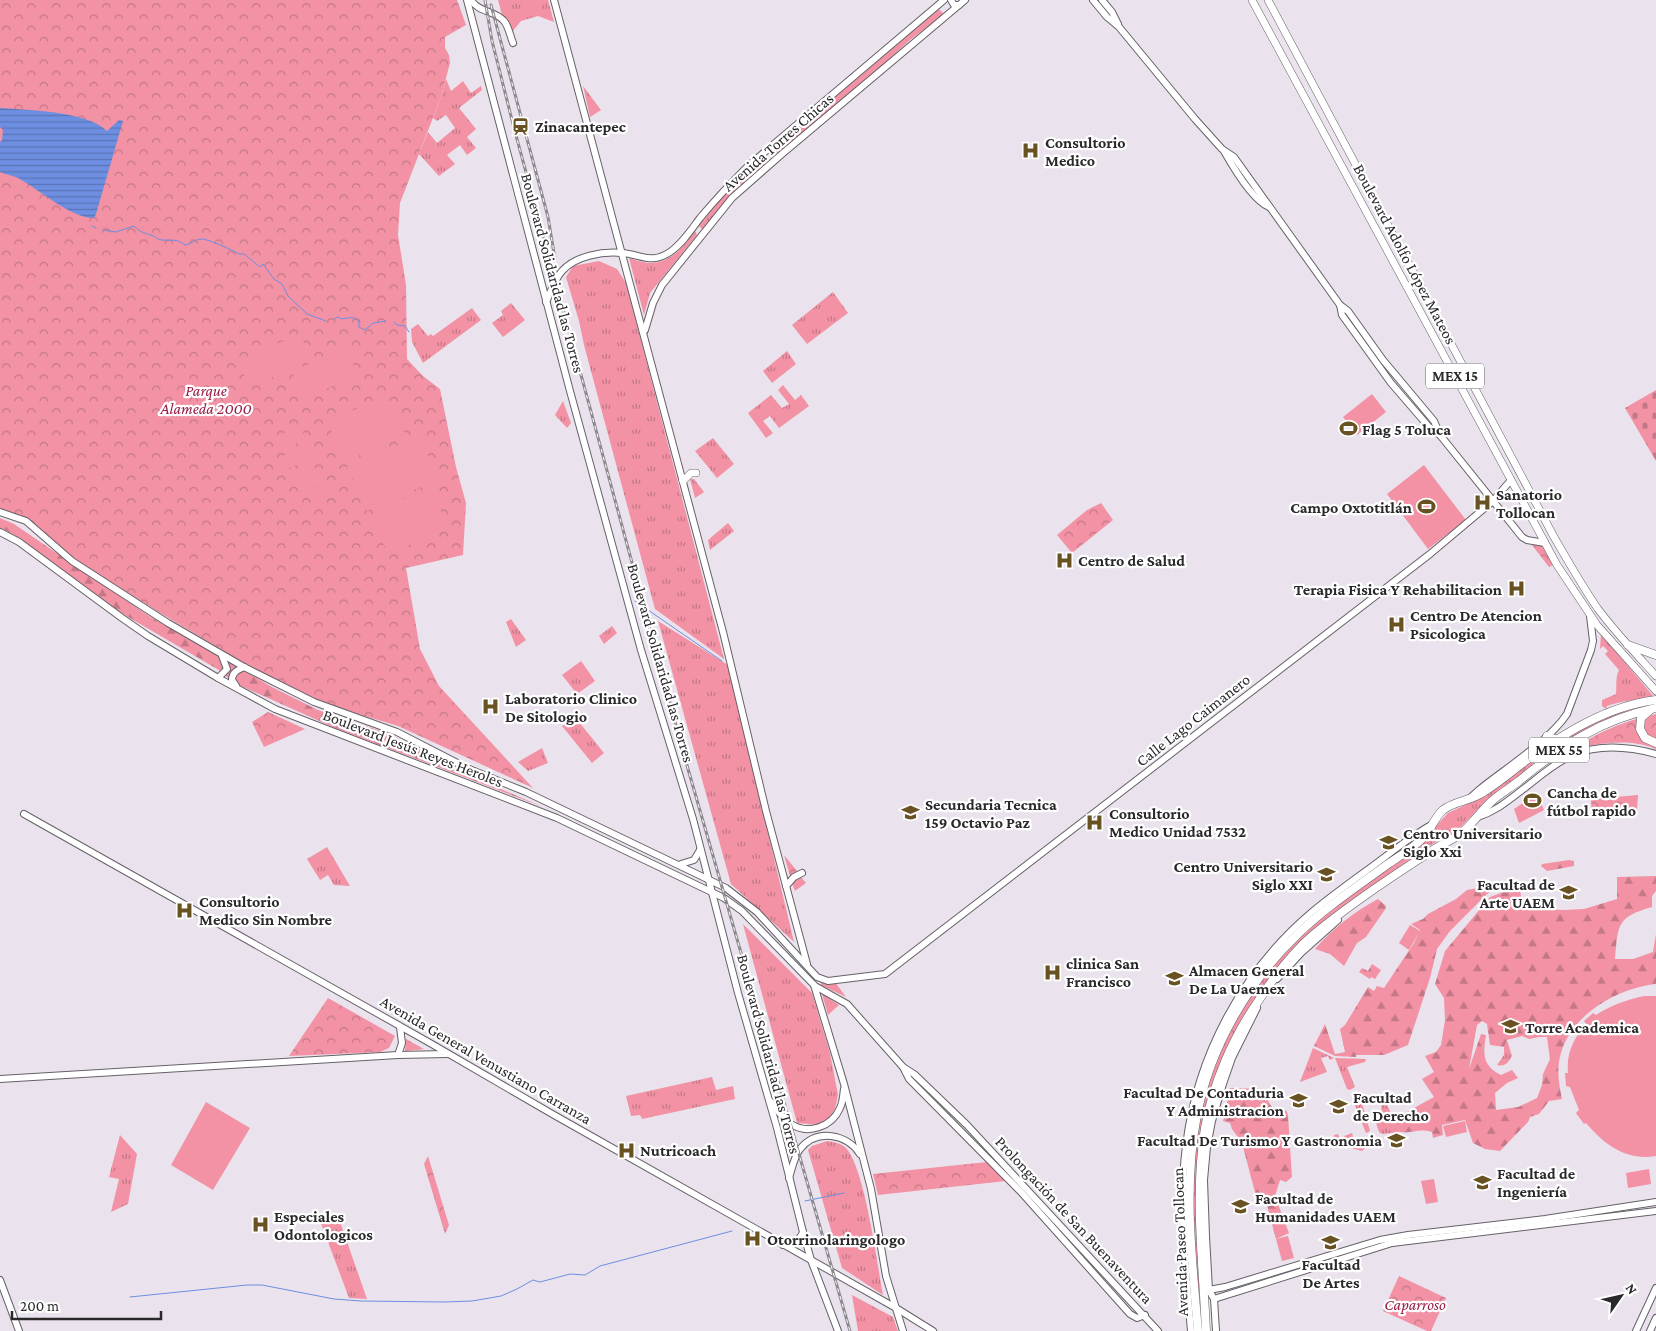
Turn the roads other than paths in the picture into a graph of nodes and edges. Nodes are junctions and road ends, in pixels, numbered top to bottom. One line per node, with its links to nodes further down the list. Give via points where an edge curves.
1 (469, 0): 14 (main road, via 480,10 502,18); 20 (main road, Boulevard Solidaridad las Torres)
2 (554, 0): 19 (main road)
3 (944, 0): 11 (main road, Avenida Torres Chicas)
4 (951, 0): 10 (main road, via 954,5)
5 (965, 0): 10 (main road, Avenida Torres Chicas)
6 (1093, 0): 13 (main road)
7 (1102, 0): 13 (main road)
8 (1252, 0): 23 (main road, Boulevard Adolfo López Mateos / MEX 15)
9 (1268, 0): 30 (main road, Boulevard Adolfo López Mateos / MEX 15, via 1554,536 1583,587)
10 (959, 5): 12 (main road, Avenida Torres Chicas)
11 (938, 6): 12 (main road, via 944,8); 15 (main road, Avenida Torres Chicas)
12 (947, 15): 16 (main road, Avenida Torres Chicas)
13 (1119, 27): 25 (main road, via 1222,148 1234,157 1340,305 1434,421 1440,435)
14 (513, 43)
15 (764, 152): 16 (main road, via 771,156); 17 (main road, Avenida Torres Chicas, via 722,192)
16 (773, 162): 18 (main road, Avenida Torres Chicas, via 732,198)
17 (695, 224): 18 (main road); 19 (main road, Avenida Torres Chicas, via 676,247 662,257 645,259)
18 (704, 234): 21 (main road, Avenida Torres Chicas, via 656,293)
19 (623, 253): 20 (main road, via 582,258 568,265); 21 (main road)
20 (546, 302): 51 (main road, Boulevard Solidaridad las Torres, via 641,650)
21 (644, 332): 24 (main road)
22 (696, 472): 24 (main road)
23 (1511, 480): 25 (main road, Calle Lago Caimanero); 28 (main road, Boulevard Adolfo López Mateos / MEX 15)
24 (683, 481): 55 (main road)
25 (1493, 501): 28 (main road, via 1522,537); 58 (main road, Calle Lago Caimanero, via 1430,554 885,974 828,981 817,977)
26 (0, 512): 31 (main road, Boulevard Jesús Reyes Heroles, via 31,524 72,561)
27 (0, 532): 35 (main road, Boulevard Jesús Reyes Heroles, via 19,542 122,618)
28 (1545, 543): 29 (main road, Boulevard Adolfo López Mateos / MEX 15)
29 (1590, 616): 37 (main road, Boulevard Adolfo López Mateos / MEX 15); 39 (main road, via 1593,641 1589,660 1567,714)
30 (1628, 645): 32 (highway); 34 (main road, Boulevard Adolfo López Mateos / MEX 15)
31 (221, 655): 33 (main road, Boulevard Jesús Reyes Heroles); 35 (main road, via 227,669)
32 (1656, 655)
33 (244, 667): 36 (main road, via 232,677); 43 (main road, Boulevard Jesús Reyes Heroles, via 314,702 397,732 469,769)
34 (1656, 676)
35 (218, 678): 36 (main road, Boulevard Jesús Reyes Heroles)
36 (236, 687): 45 (main road, Boulevard Jesús Reyes Heroles, via 291,716)
37 (1656, 691)
38 (1654, 705): 40 (highway, Avenida Paseo Tollocan / MEX 55, via 1619,709); 41 (highway, via 1642,718 1640,729 1645,738); 47 (highway, Avenida Paseo Tollocan / MEX 55, via 1623,716 1564,746 1494,799)
39 (1547, 736): 40 (highway); 44 (main road)
40 (1557, 740): 44 (highway, Avenida Paseo Tollocan / MEX 55)
41 (1656, 743)
42 (1656, 754): 47 (main road, via 1618,748 1593,749 1573,755 1498,809)
43 (526, 792): 45 (main road); 48 (main road, Boulevard Jesús Reyes Heroles)
44 (1469, 800): 57 (highway, Avenida Paseo Tollocan / MEX 55, via 1442,811 1419,842)
45 (520, 804): 49 (main road, Boulevard Jesús Reyes Heroles)
46 (24, 814): 60 (main road, Avenida General Venustiano Carranza)
47 (1478, 817): 50 (highway, Avenida Paseo Tollocan / MEX 55)
48 (611, 832): 49 (main road); 52 (main road, Boulevard Jesús Reyes Heroles)
49 (608, 843): 56 (main road, Boulevard Jesús Reyes Heroles)
50 (1443, 844): 66 (main road, Avenida Paseo Tollocan / MEX 55, via 1343,915 1277,979 1261,1000 1232,1058); 69 (highway, Avenida Paseo Tollocan, via 1328,923 1275,976 1231,1047 1209,1113)
51 (700, 850): 52 (main road, via 694,860); 54 (main road, Boulevard Solidaridad las Torres)
52 (680, 864): 54 (main road, Boulevard Jesús Reyes Heroles)
53 (802, 873): 55 (main road)
54 (708, 878): 56 (main road, Boulevard Solidaridad las Torres); 58 (main road, Boulevard Jesús Reyes Heroles, via 746,901)
55 (786, 886): 58 (main road)
56 (712, 892): 59 (main road, Boulevard Jesús Reyes Heroles, via 736,906); 65 (main road, Boulevard Solidaridad las Torres)
57 (1297, 930): 67 (main road, Avenida Paseo Tollocan, via 1252,976 1222,1024 1192,1105); 68 (highway, Avenida Paseo Tollocan, via 1260,978 1226,1031 1198,1107)
58 (808, 966): 59 (main road)
59 (815, 986): 64 (main road); 94 (main road, Prolongación de San Buenaventura, via 847,1004 903,1067 967,1125)
60 (400, 1027): 61 (main road, Avenida General Venustiano Carranza); 62 (main road, via 402,1043)
61 (448, 1054): 62 (main road); 75 (main road, Avenida General Venustiano Carranza)
62 (398, 1055): 63 (main road)
63 (0, 1079)
64 (844, 1084): 65 (main road, via 838,1113 815,1129 802,1129 789,1123); 70 (main road)
65 (768, 1098): 71 (main road, Boulevard Solidaridad las Torres)
66 (1207, 1147): 69 (highway); 85 (main road, Avenida Paseo Tollocan / MEX 55, via 1204,1193)
67 (1185, 1148): 68 (highway); 78 (main road, Avenida Paseo Tollocan, via 1183,1213)
68 (1191, 1155): 77 (highway, Avenida Paseo Tollocan)
69 (1203, 1155): 97 (highway, Avenida Paseo Tollocan, via 1200,1199)
70 (864, 1160): 71 (main road, via 845,1140 836,1136 820,1136 800,1149); 87 (main road)
71 (789, 1179): 74 (main road, Boulevard Solidaridad las Torres)
72 (1656, 1202): 79 (main road, via 1380,1240)
73 (1656, 1211): 82 (main road, via 1392,1243)
74 (803, 1232): 75 (main road, via 801,1238); 76 (main road, Boulevard Solidaridad las Torres)
75 (783, 1245): 76 (main road, Avenida General Venustiano Carranza)
76 (811, 1260): 87 (main road, Avenida General Venustiano Carranza); 91 (main road, Boulevard Solidaridad las Torres)
77 (1192, 1264): 78 (highway); 96 (highway, Avenida Paseo Tollocan)
78 (1187, 1272): 95 (main road, Avenida Paseo Tollocan)
79 (1265, 1275): 80 (main road); 82 (main road)
80 (1252, 1278): 83 (main road); 85 (main road)
81 (0, 1280): 90 (main road)
82 (1268, 1282): 83 (main road)
83 (1254, 1286): 86 (main road)
84 (1656, 1288): 99 (main road)
85 (1210, 1290): 86 (main road, Avenida Paseo Tollocan)
86 (1214, 1298): 98 (main road, Avenida Paseo Tollocan)
87 (896, 1308): 89 (main road, Avenida General Venustiano Carranza); 92 (main road)
88 (1656, 1318): 100 (main road)
89 (930, 1329): 93 (main road)
90 (19, 1331)
91 (838, 1331)
92 (903, 1331)
93 (918, 1331)
94 (1158, 1331)
95 (1191, 1331)
96 (1198, 1331)
97 (1206, 1331)
98 (1216, 1331)
99 (1636, 1331)
100 (1650, 1331)

